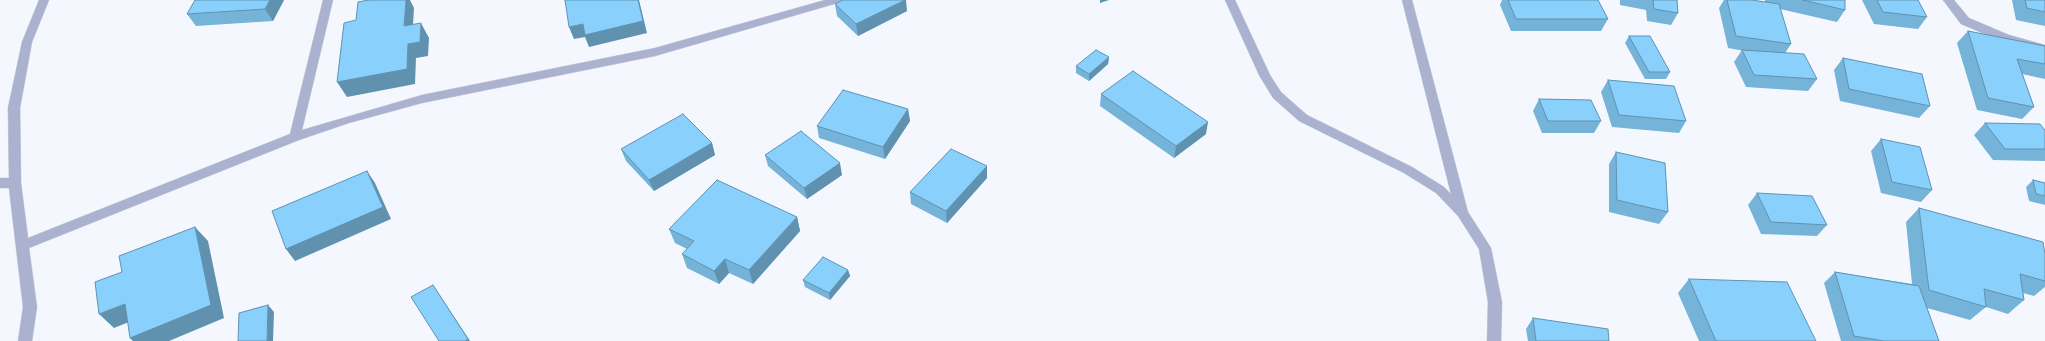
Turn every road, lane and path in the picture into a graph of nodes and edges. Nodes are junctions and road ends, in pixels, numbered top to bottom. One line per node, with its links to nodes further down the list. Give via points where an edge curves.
1 (44, 0): 10 (street, via 27,42 14,108)
2 (328, 0): 8 (street)
3 (837, 0): 8 (street, via 655,52 422,99)
4 (1230, 0): 11 (street, via 1277,95 1303,118 1408,170 1440,190)
5 (1407, 0): 11 (street)
6 (1948, 0): 7 (street, via 1965,21 2005,38)
7 (2045, 49)
8 (296, 137): 12 (street)
9 (0, 183): 10 (street)
10 (15, 183): 12 (street)
11 (1462, 213): 14 (street, via 1485,248 1495,302)
12 (23, 245): 13 (street, via 30,307)
13 (25, 341)
14 (1494, 341)

